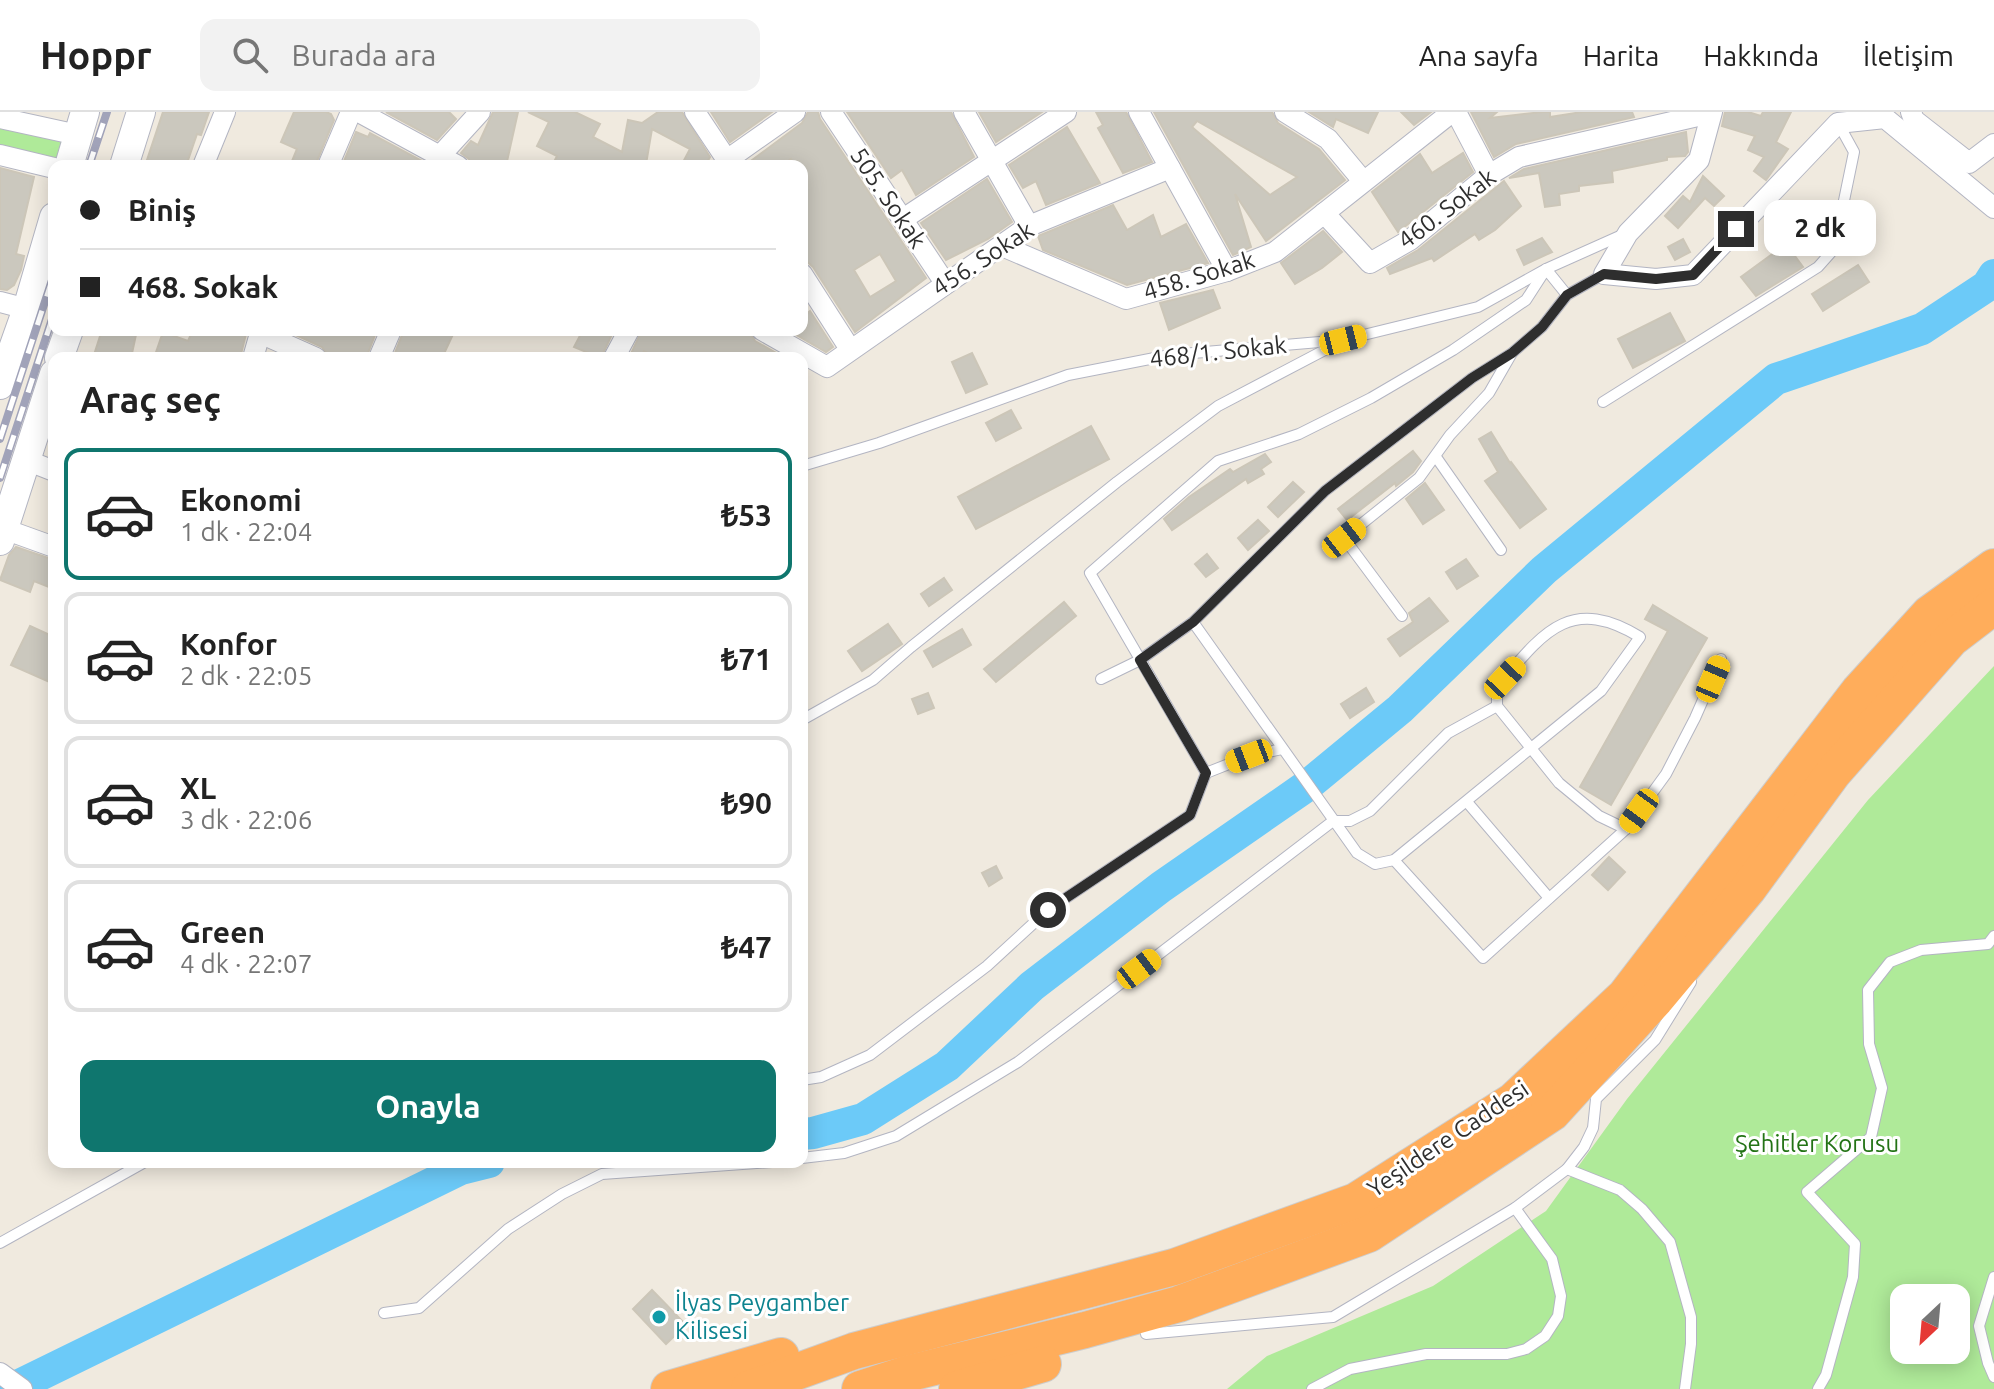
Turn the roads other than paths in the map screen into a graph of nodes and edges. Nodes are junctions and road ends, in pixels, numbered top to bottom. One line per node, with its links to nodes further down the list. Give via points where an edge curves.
1 (141, 112): 23 (street)
2 (225, 112): 24 (street)
3 (351, 112): 25 (street)
4 (359, 112): 26 (street)
5 (480, 112): 27 (street)
6 (695, 112): 28 (street)
7 (795, 112): 29 (street)
8 (831, 112): 37 (street, 505. Sokak)
9 (964, 112): 30 (street)
10 (1066, 112): 30 (street)
11 (1139, 112): 32 (street)
12 (1285, 112): 34 (street, via 1328,139)
13 (1454, 112): 33 (street, 458. Sokak); 34 (street, 458. Sokak)
14 (1856, 112): 18 (street)
15 (1712, 113): 33 (street, 460. Sokak, via 1519,157); 40 (street, via 1699,160)
16 (1908, 115): 20 (street, via 1969,163)
17 (0, 118): 19 (street)
18 (1835, 118): 35 (street, via 1885,118); 44 (street, via 1693,275 1656,279); 59 (lane, via 1854,152 1834,249 1818,267)
19 (81, 124): 22 (street)
20 (1994, 144)
21 (0, 155): 31 (street)
22 (71, 160)
23 (126, 160)
24 (205, 160)
25 (331, 160)
26 (447, 160)
27 (454, 160)
28 (724, 160)
29 (728, 160)
30 (992, 161): 37 (street); 38 (street)
31 (48, 167)
32 (1170, 168): 38 (street, 456. Sokak); 43 (street)
33 (1489, 175): 36 (street, 460. Sokak, via 1410,240 1370,263)
34 (1363, 181): 36 (street, 458. Sokak)
35 (1994, 208)
36 (1324, 213): 43 (street, 458. Sokak, via 1275,252)
37 (903, 219): 46 (street, 505. Sokak)
38 (1029, 226): 41 (street, 456. Sokak)
39 (48, 230): 48 (street)
40 (1628, 233): 42 (lane, 468/1. Sokak); 44 (street)
41 (1002, 246): 43 (street, 458. Sokak, via 1126,299); 46 (street, 456. Sokak)
42 (1546, 269): 47 (lane); 51 (lane, 468/1. Sokak, via 1478,307); 72 (lane, via 1526,300 1399,382 1299,434 1218,461 1090,573)
43 (1227, 271)
44 (1604, 274): 47 (lane)
45 (808, 283): 52 (street)
46 (945, 283): 52 (street, 456. Sokak)
47 (1567, 295): 55 (lane)
48 (14, 306): 57 (street)
49 (269, 336): 53 (street)
50 (773, 336): 54 (street, 456. Sokak)
51 (1343, 340): 62 (lane, 468/1. Sokak, via 1170,355 1068,375); 75 (lane, via 1218,406 873,680)
52 (850, 349): 56 (street, 456. Sokak, via 827,367)
53 (303, 352)
54 (801, 352)
55 (1512, 353): 60 (lane, via 1489,393); 70 (lane, via 1325,491)
56 (808, 356)
57 (0, 385)
58 (48, 392): 61 (street)
59 (1603, 402)
60 (1436, 457): 66 (lane); 69 (lane, via 1419,478 1344,538)
61 (26, 460): 63 (street); 64 (street)
62 (808, 464)
63 (48, 469)
64 (2, 535): 65 (street)
65 (48, 546)
66 (1501, 550)
67 (1994, 567): 96 (highway, Yeşildere Caddesi, via 1929,614 1859,691 1625,996 1513,1101 1356,1201)
68 (1994, 606): 83 (highway, Yeşildere Caddesi, via 1951,639 1833,773)
69 (1402, 616)
70 (1193, 622): 72 (lane); 76 (lane)
71 (1721, 659): 81 (lane, via 1666,774)
72 (1140, 660): 73 (lane); 78 (lane)
73 (1101, 679)
74 (1497, 706): 77 (lane); 77 (lane, via 1497,687 1547,633 1574,618 1617,622 1640,637 1601,691); 80 (lane, via 1448,733 1370,811 1350,821)
75 (808, 717)
76 (1282, 749): 78 (lane); 80 (lane)
77 (1531, 750): 79 (lane); 81 (lane, via 1559,783 1599,816)
78 (1206, 773): 88 (lane, via 1190,815 1048,910 987,966 870,1055)
79 (1467, 802): 82 (lane); 84 (lane)
80 (1333, 821): 82 (lane, via 1364,859 1375,864); 89 (lane, via 1018,1062 896,1136 844,1153)
81 (1626, 829): 84 (lane)
82 (1394, 860): 84 (lane, via 1483,958)
83 (1748, 889): 86 (lane); 94 (highway, Yeşildere Caddesi, via 1552,1113)
84 (1549, 898)
85 (1994, 936): 109 (lane, via 1988,944 1921,950 1890,962 1868,990 1869,1044 1882,1088 1871,1137 1807,1192 1855,1244 1853,1277)
86 (1702, 965)
87 (1694, 977): 92 (lane, via 1655,1040 1596,1099 1593,1128)
88 (808, 1079)
89 (808, 1157)
90 (134, 1168): 95 (lane)
91 (687, 1168): 98 (lane, via 602,1174 508,1229 419,1308)
92 (1567, 1169): 93 (lane); 108 (lane, via 1620,1190 1670,1242 1691,1317)
93 (1515, 1208): 99 (lane, via 1333,1317); 107 (lane, via 1552,1259 1561,1296 1558,1316 1545,1336 1507,1354 1426,1354 1350,1369)
94 (1369, 1234): 99 (highway); 105 (highway, Yeşildere Caddesi, via 1179,1304)
95 (0, 1243)
96 (1174, 1267): 103 (highway, via 1074,1270 975,1294); 104 (highway, Yeşildere Caddesi, via 854,1351)
97 (1994, 1277): 101 (lane, via 1979,1326)
98 (384, 1313)
99 (1146, 1334): 106 (highway)
100 (0, 1373): 102 (street)
101 (1994, 1377)
102 (22, 1389)
103 (669, 1389)
104 (749, 1389)
105 (860, 1389)
106 (957, 1389)
107 (1312, 1389)
108 (1685, 1389)
109 (1818, 1389)

